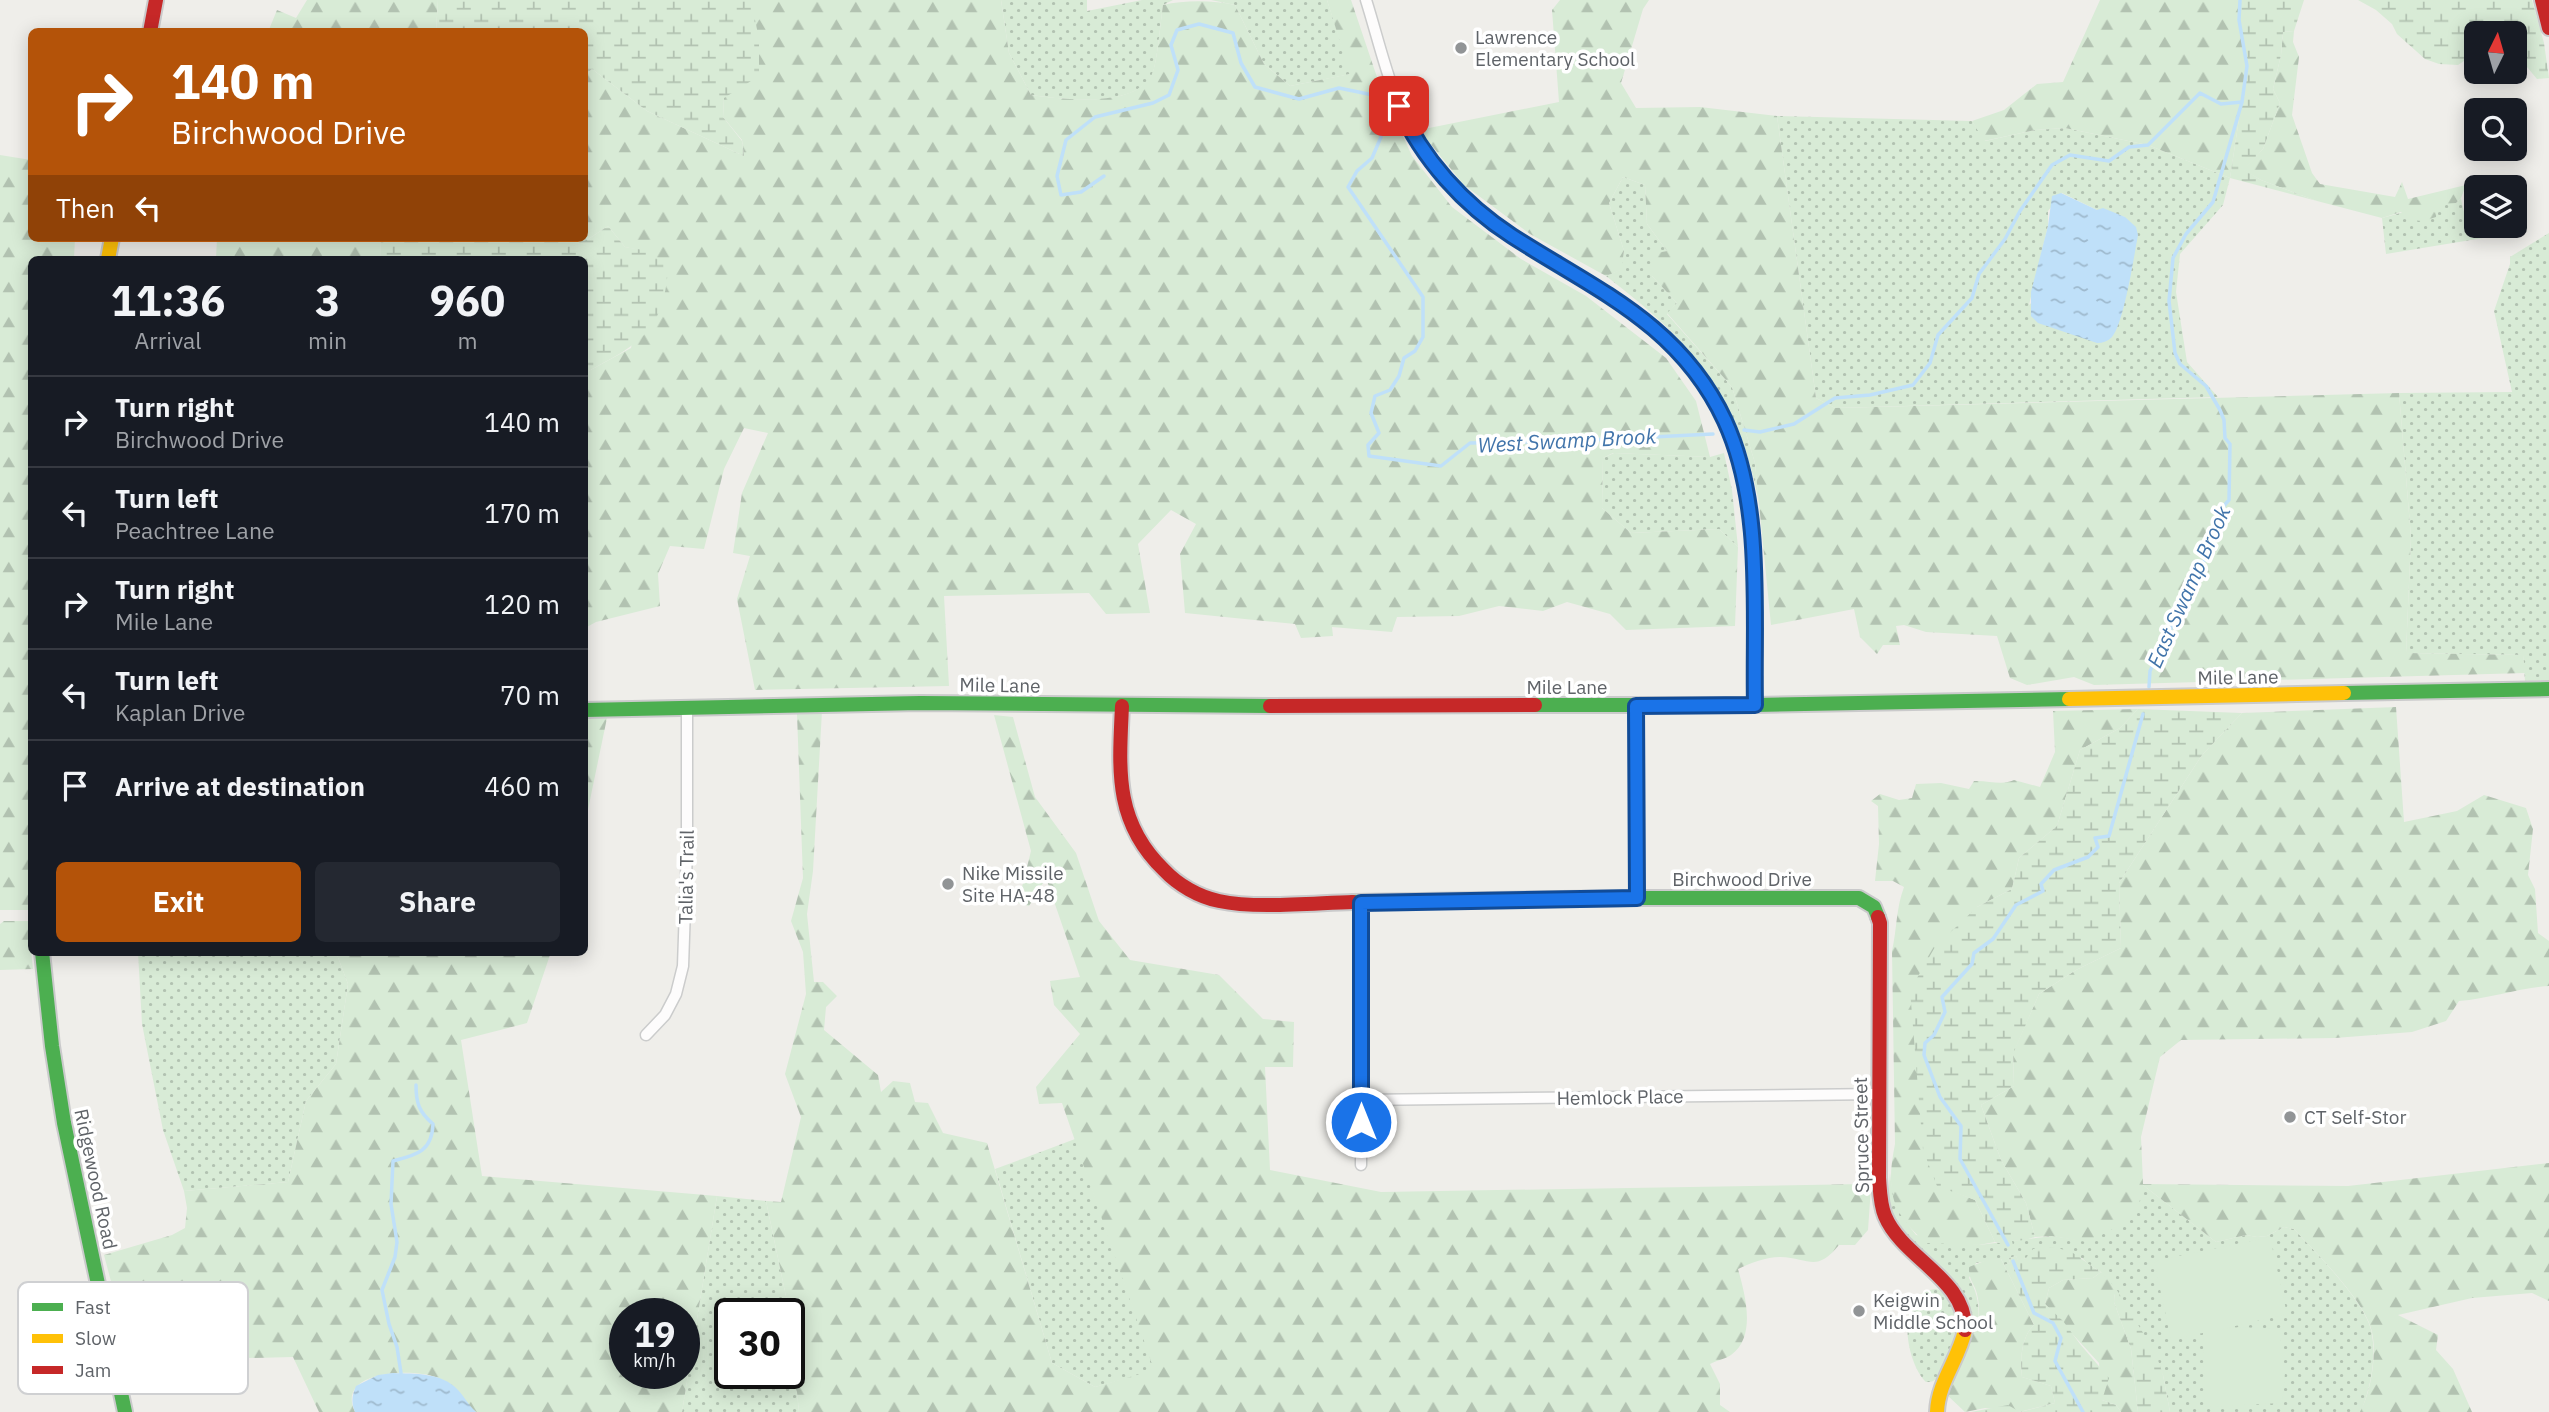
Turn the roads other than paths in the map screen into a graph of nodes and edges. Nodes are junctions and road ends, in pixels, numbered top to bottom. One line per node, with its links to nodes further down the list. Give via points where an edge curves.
1 (156, 0): 4 (street)
2 (1366, 0): 7 (street, via 1399,106 1425,154 1469,203 1511,235 1637,313 1681,355 1720,411 1734,445 1750,512)
3 (2542, 0): 5 (street)
4 (151, 28)
5 (2549, 28)
6 (2549, 689): 7 (street, Mile Lane)
7 (1755, 705): 9 (street, Mile Lane)
8 (1122, 706): 9 (street, Mile Lane); 10 (street, Mile Lane, via 920,703); 13 (street, Birchwood Drive, via 1119,768 1128,820 1156,864 1174,879 1218,901)
9 (1636, 706): 12 (street)
10 (687, 708): 11 (street, Mile Lane); 16 (street, Talia's Trail, via 683,966 665,1015)
11 (588, 710)
12 (1637, 898): 13 (street, Birchwood Drive); 14 (street, Birchwood Drive, via 1859,898)
13 (1361, 903): 18 (street)
14 (1874, 906): 17 (street, Spruce Street, via 1880,923)
15 (42, 956): 20 (street, Ridgewood Road, via 64,1123)
16 (646, 1035)
17 (1879, 1094): 18 (street, Hemlock Place); 23 (street, Spruce Street, via 1884,1215 1898,1238 1954,1294 1965,1315)
18 (1361, 1100): 19 (street)
19 (1360, 1165)
20 (98, 1282)
21 (121, 1394): 22 (street, Ridgewood Road)
22 (125, 1412)
23 (1937, 1412)

